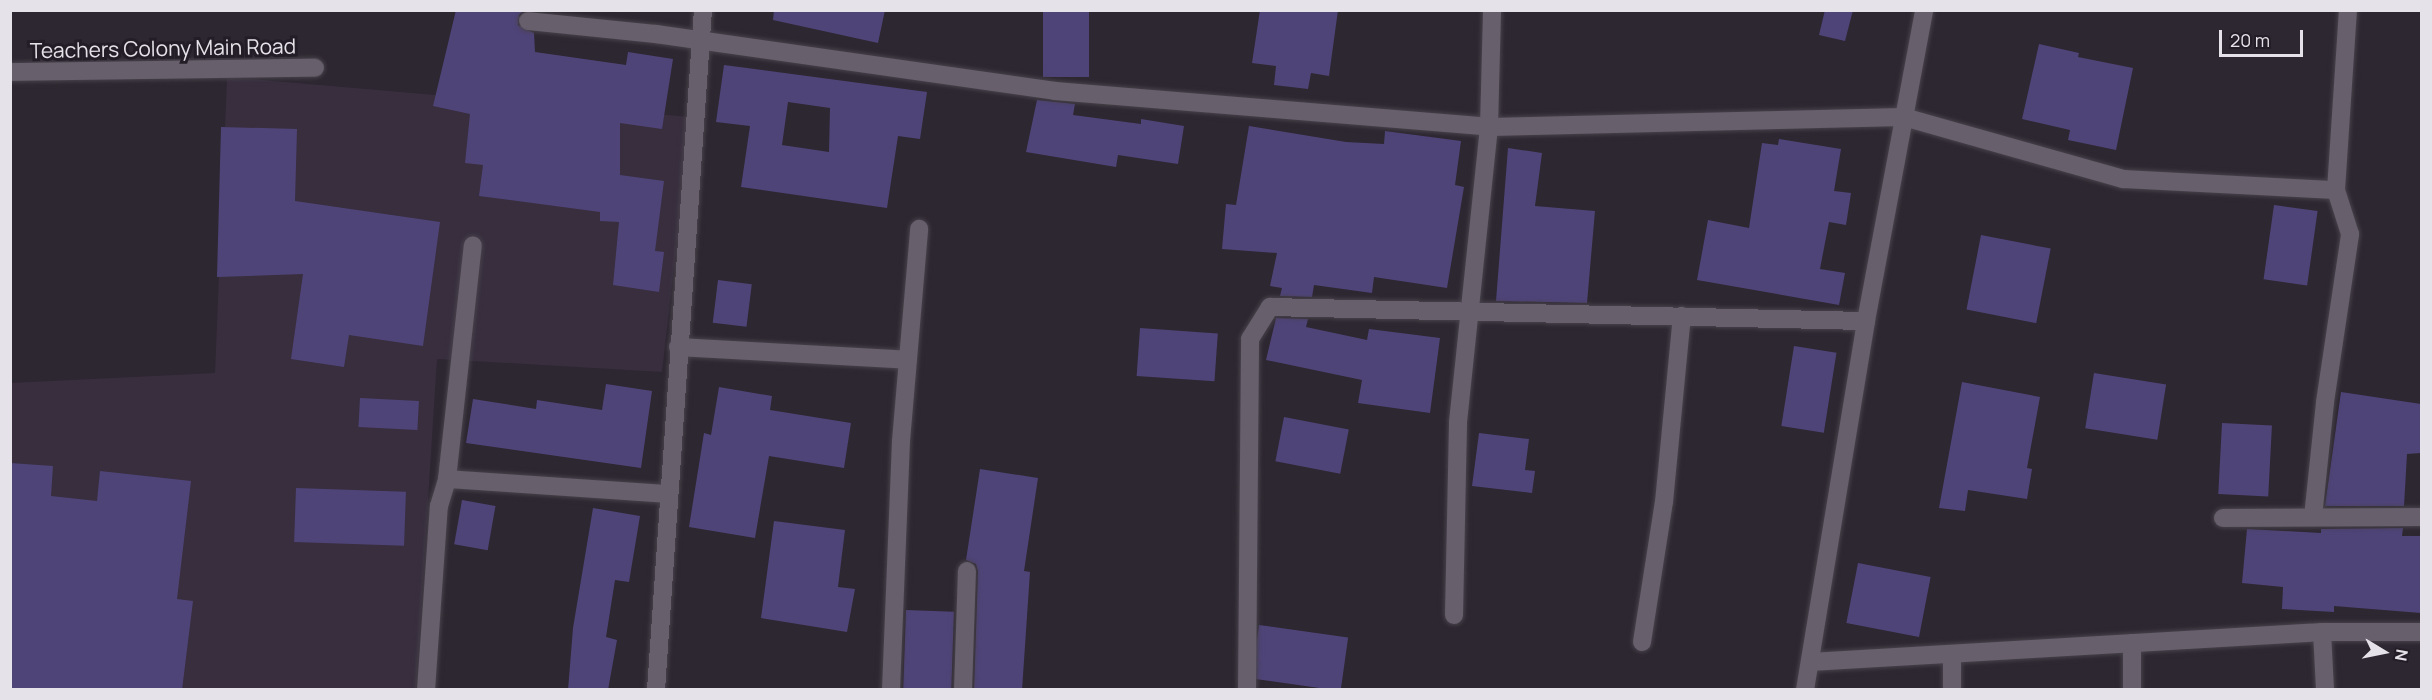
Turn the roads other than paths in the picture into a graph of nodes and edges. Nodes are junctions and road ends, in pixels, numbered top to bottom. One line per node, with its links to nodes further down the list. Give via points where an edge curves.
1 (703, 10): 6 (street)
2 (1492, 10): 10 (street)
3 (1924, 10): 9 (street)
4 (2348, 10): 11 (street)
5 (528, 21): 6 (street)
6 (701, 41): 10 (street, via 1055,91); 17 (street)
7 (315, 68): 8 (street, Teachers Colony Main Road)
8 (10, 72)
9 (1904, 117): 10 (street); 11 (street, via 2122,179); 16 (street)
10 (1490, 127): 14 (street)
11 (2336, 190): 21 (street, via 2350,234 2325,402)
12 (920, 229): 18 (street)
13 (473, 245): 19 (street)
14 (1471, 314): 15 (street); 25 (street, via 1458,422); 36 (street, via 1270,307 1250,339)
15 (1682, 316): 16 (street); 28 (street, via 1664,502)
16 (1866, 321): 31 (street)
17 (678, 346): 18 (street); 20 (street)
18 (908, 360): 34 (street)
19 (447, 480): 20 (street); 32 (street, via 439,506)
20 (667, 494): 33 (street)
21 (2313, 517): 22 (street); 23 (street)
22 (2421, 517)
23 (2223, 518)
24 (967, 571): 35 (street)
25 (1454, 615)
26 (2322, 632): 27 (street); 29 (street); 40 (street)
27 (2421, 632)
28 (1642, 642)
29 (2132, 643): 30 (street); 39 (street)
30 (1952, 654): 31 (street); 38 (street)
31 (1810, 662): 37 (street)
32 (426, 690)
33 (656, 690)
34 (891, 690)
35 (963, 690)
36 (1247, 690)
37 (1805, 690)
38 (1952, 690)
39 (2132, 690)
40 (2325, 690)

